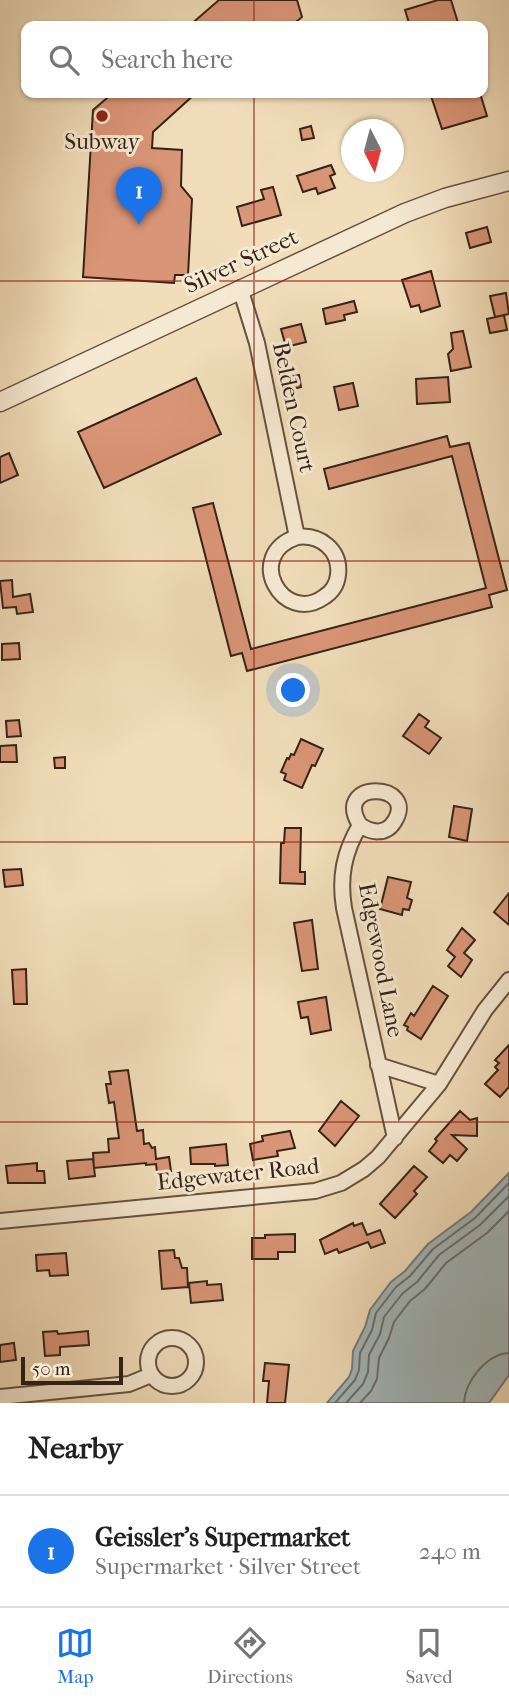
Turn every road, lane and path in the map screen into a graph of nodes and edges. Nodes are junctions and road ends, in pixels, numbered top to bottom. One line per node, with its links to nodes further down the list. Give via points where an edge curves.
1 (509, 181): 2 (street, Silver Street, via 405,213)
2 (240, 288): 3 (street, Silver Street); 4 (street, Belden Court, via 257,343)
3 (0, 402)
4 (298, 537): 4 (street, via 279,547 271,573 284,597 310,603 334,588 337,560 319,539)
5 (360, 825): 7 (street, Edgewood Lane, via 347,851 342,894)
6 (509, 980): 8 (street, Edgewater Road)
7 (379, 1065): 8 (street, Edgewood Lane); 9 (street, Edgewood Lane)
8 (439, 1084): 9 (street, Edgewater Road)
9 (395, 1138): 10 (street, Edgewater Road, via 354,1176 315,1191)
10 (0, 1221)
11 (151, 1375): 12 (street, via 129,1384)
12 (0, 1397)

